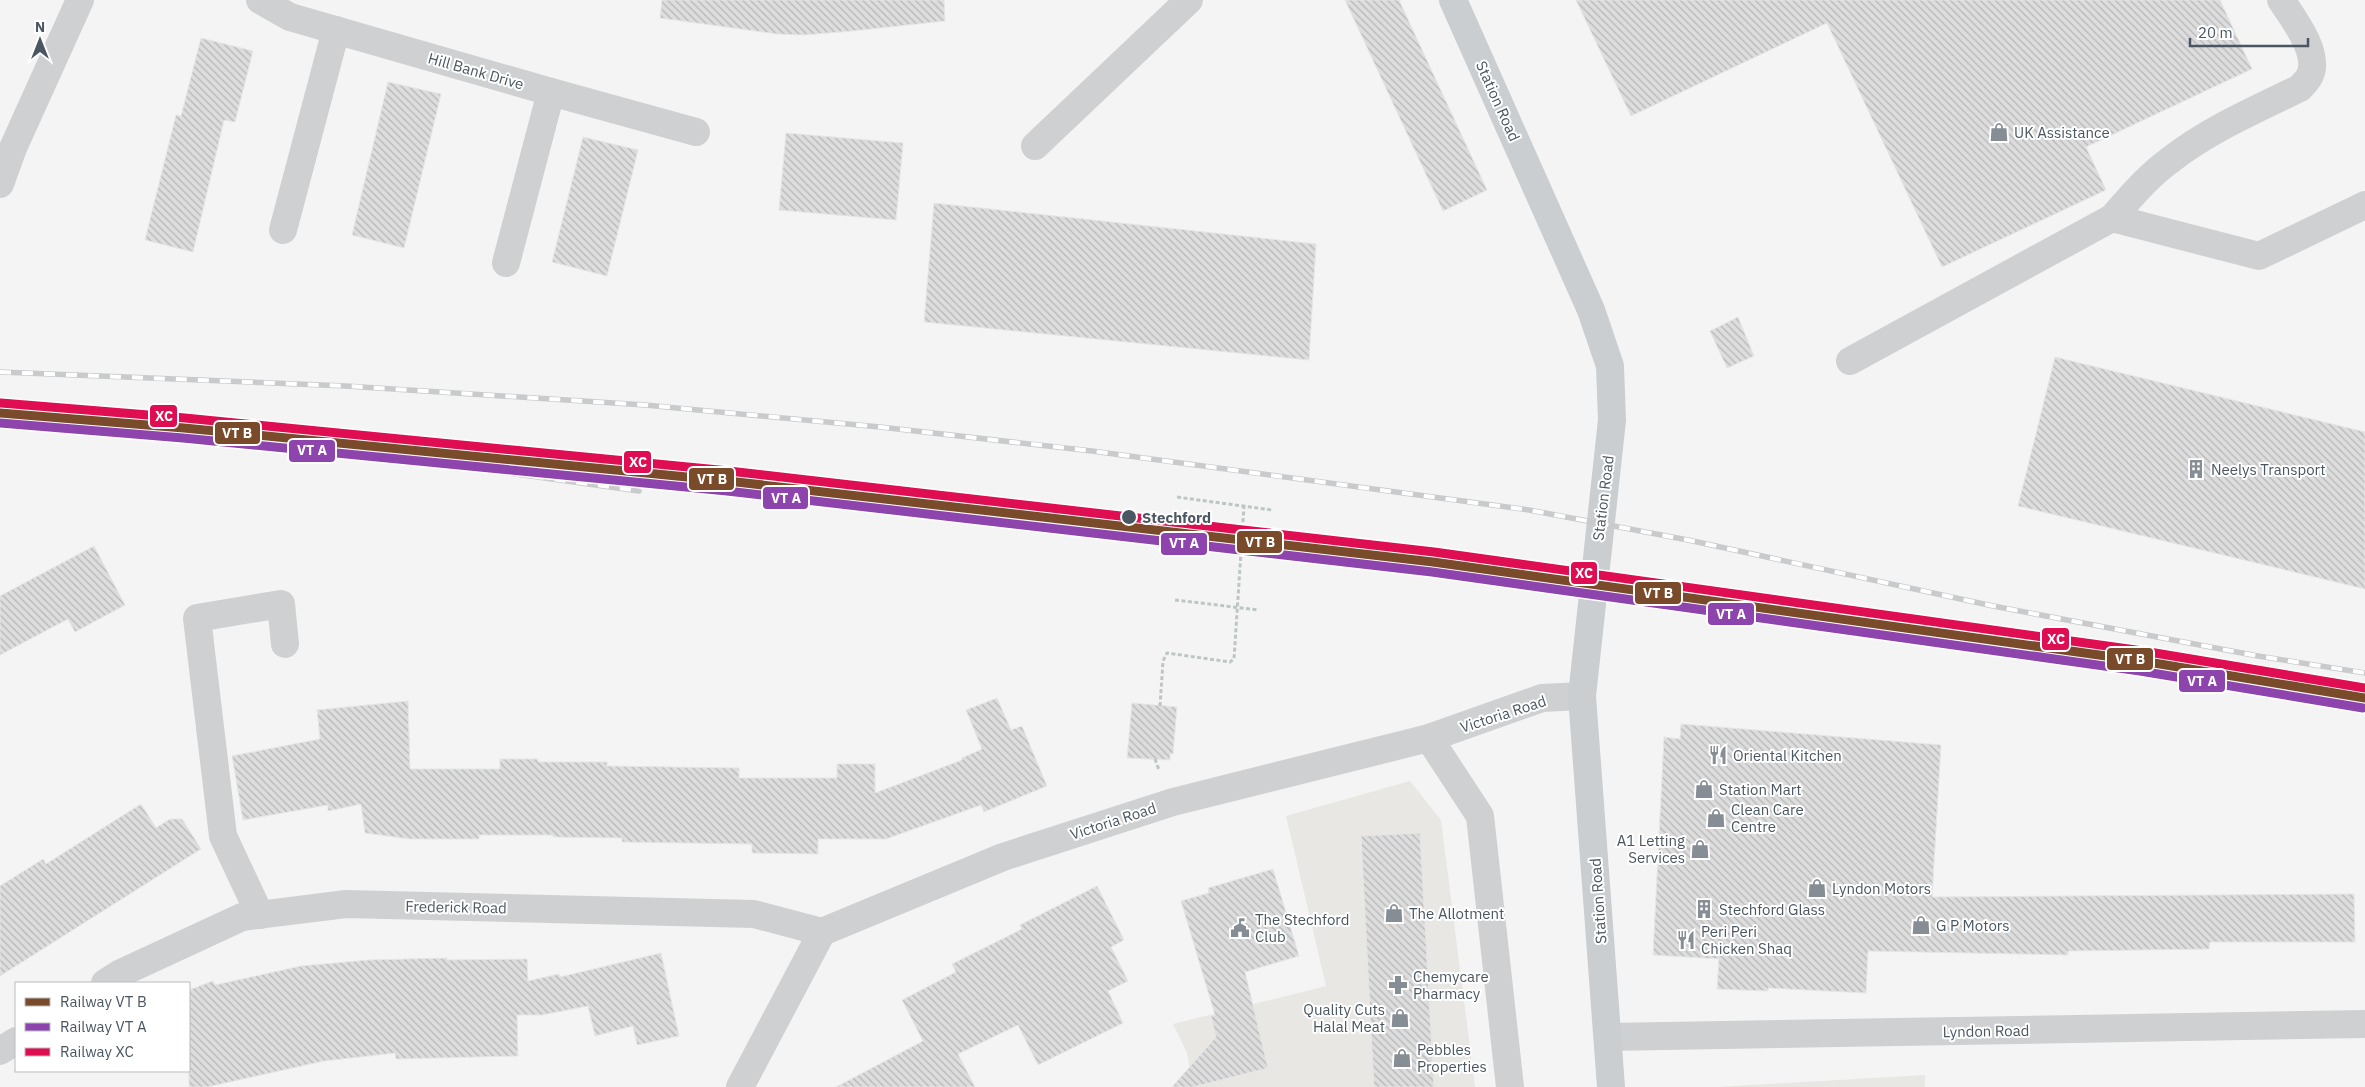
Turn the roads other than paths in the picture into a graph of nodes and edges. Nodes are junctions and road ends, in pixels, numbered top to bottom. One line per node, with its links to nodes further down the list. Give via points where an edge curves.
1 (80, 0): 9 (street)
2 (260, 0): 6 (street, Hill Bank Drive, via 290,17)
3 (1189, 0): 10 (street)
4 (1453, 0): 18 (main road, Station Road, via 1591,310 1610,366 1612,420)
5 (2281, 0): 13 (street, via 2313,57 2310,75 2300,88 2204,136 2168,161)
6 (336, 30): 7 (street, Hill Bank Drive); 14 (street)
7 (551, 92): 8 (street, Hill Bank Drive); 15 (street)
8 (696, 132)
9 (6, 146): 11 (street)
10 (1035, 146)
11 (0, 184)
12 (2365, 205): 13 (street, via 2259,256)
13 (2112, 218): 16 (street)
14 (283, 230)
15 (506, 263)
16 (1850, 361)
17 (285, 644): 20 (street, via 281,604 197,618 223,836)
18 (1582, 686): 19 (street, Victoria Road); 24 (main road, Station Road)
19 (1429, 738): 21 (street, Victoria Road, via 1173,802 1003,857); 28 (street, via 1480,816)
20 (260, 915): 21 (street, Frederick Road, via 346,904 754,914); 22 (street, Frederick Road, via 242,917)
21 (822, 932): 27 (street)
22 (106, 982)
23 (2365, 1024): 24 (street, Lyndon Road)
24 (1608, 1037): 29 (main road, Station Road)
25 (15, 1042): 26 (street)
26 (0, 1051)
27 (740, 1087)
28 (1510, 1087)
29 (1611, 1087)

